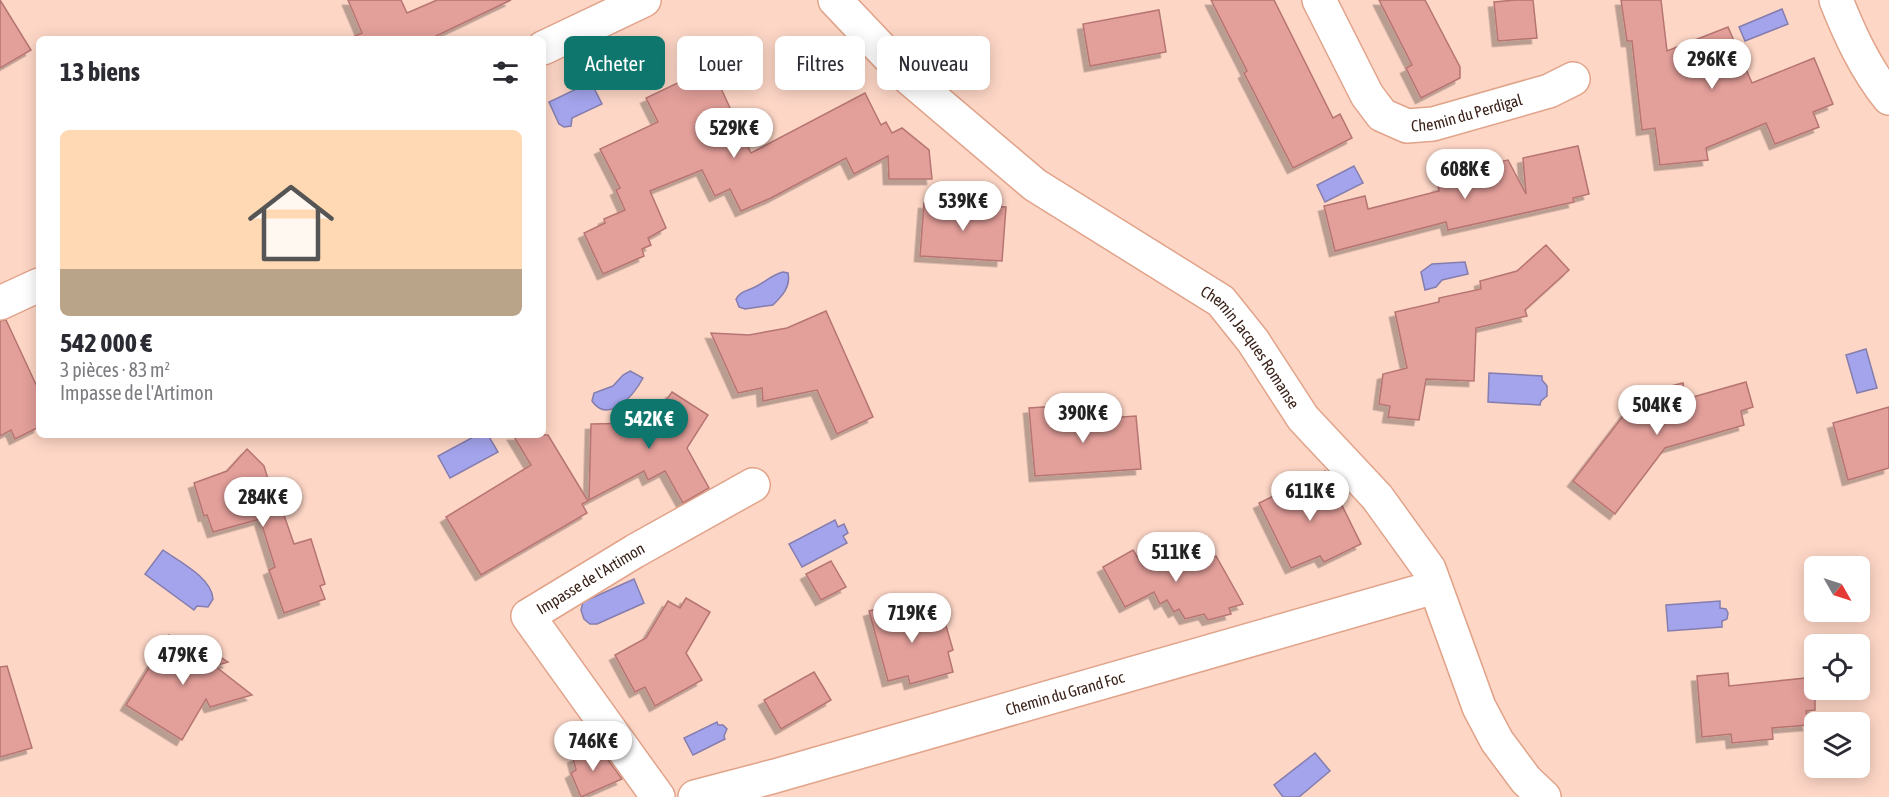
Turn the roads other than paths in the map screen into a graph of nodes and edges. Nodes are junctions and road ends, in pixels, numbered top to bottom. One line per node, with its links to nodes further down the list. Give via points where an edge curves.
1 (644, 0): 5 (street)
2 (835, 0): 11 (street, Chemin Jacques Romanse, via 909,78 1035,185 1221,301 1253,341 1303,418 1377,497 1429,569)
3 (1320, 0): 6 (street, Chemin du Perdigal, via 1367,94 1382,115 1407,126 1433,124 1549,92)
4 (1836, 0): 7 (street, via 1850,36)
5 (546, 47)
6 (1573, 79)
7 (1889, 98)
8 (36, 286): 9 (street)
9 (0, 303)
10 (753, 485): 12 (street, Impasse de l'Artimon, via 528,616)
11 (1435, 587): 13 (street, Chemin du Grand Foc); 14 (street, Chemin Jacques Romanse, via 1479,707 1497,741)
12 (658, 797)
13 (695, 797)
14 (1544, 797)

